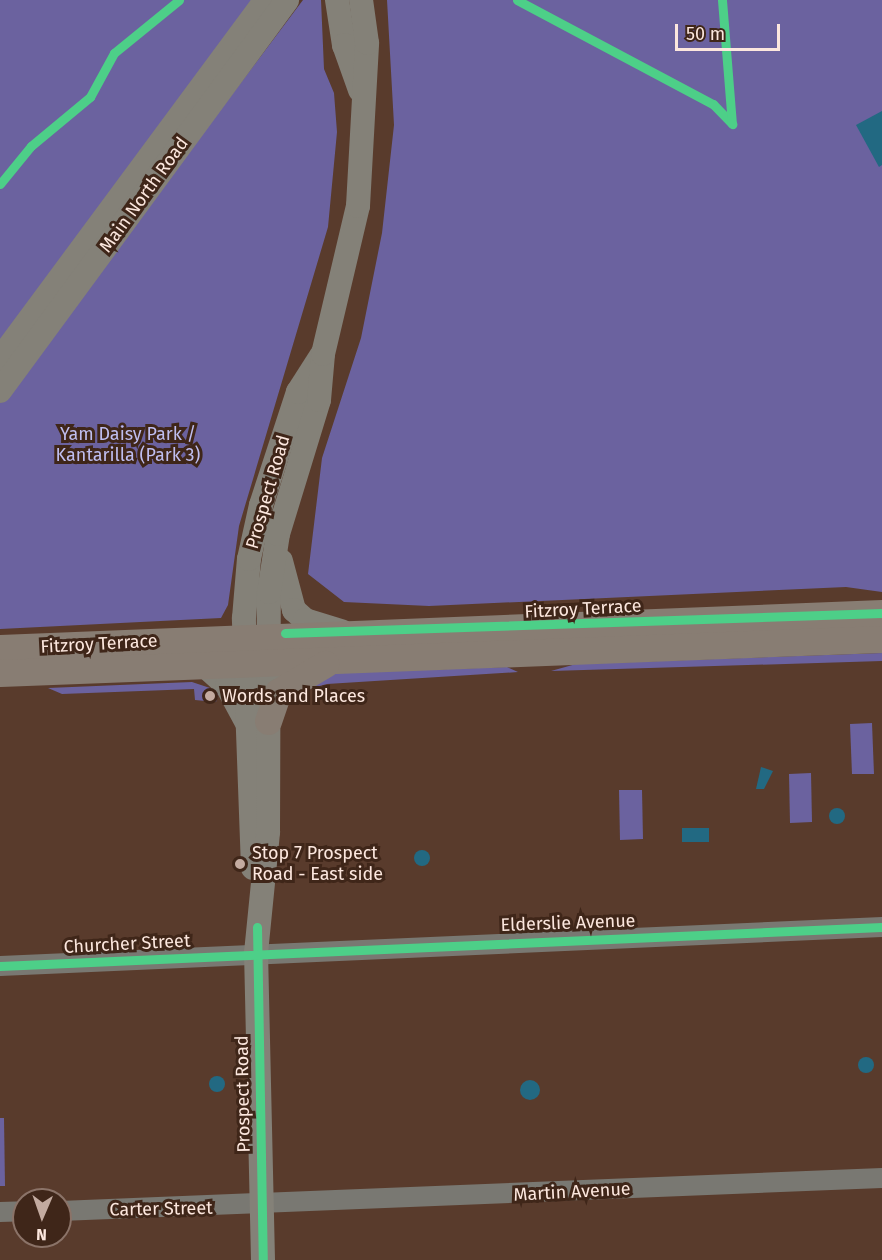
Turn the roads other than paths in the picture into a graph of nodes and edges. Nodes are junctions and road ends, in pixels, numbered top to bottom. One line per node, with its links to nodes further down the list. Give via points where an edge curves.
1 (266, 0): 7 (main road, Main North Road)
2 (287, 0): 8 (main road, Main North Road)
3 (337, 0): 5 (main road, Prospect Road, via 344,45)
4 (361, 0): 5 (main road, Prospect Road, via 366,43)
5 (363, 101): 6 (main road, Prospect Road, via 356,215)
6 (323, 354): 9 (main road, Prospect Road, via 319,400); 19 (main road, Prospect Road, via 298,392 261,505 249,560)
7 (0, 359)
8 (0, 391)
9 (278, 534): 17 (main road, via 283,580 294,610); 19 (main road, Prospect Road)
10 (882, 613): 11 (highway, Fitzroy Terrace)
11 (846, 614): 12 (highway, Fitzroy Terrace); 13 (highway)
12 (652, 621): 14 (highway, Fitzroy Terrace); 16 (highway, via 658,637 760,633)
13 (882, 626)
14 (511, 629): 17 (highway, Fitzroy Terrace); 20 (highway)
15 (882, 639): 16 (highway, Fitzroy Terrace)
16 (804, 642): 20 (highway, Fitzroy Terrace)
17 (343, 645): 19 (highway, Fitzroy Terrace); 20 (highway, Fitzroy Terrace); 24 (highway, via 285,684)
18 (0, 648): 21 (highway, Fitzroy Terrace)
19 (256, 649): 21 (highway, Fitzroy Terrace); 22 (highway, Fitzroy Terrace); 24 (main road, Prospect Road)
20 (537, 652)
21 (31, 660): 22 (highway, Fitzroy Terrace); 23 (highway, Fitzroy Terrace)
22 (205, 666): 24 (main road)
23 (0, 673)
24 (258, 723): 26 (main road, Prospect Road, via 268,832)
25 (882, 927): 26 (street, Elderslie Avenue)
26 (256, 952): 27 (street, Churcher Street); 29 (main road, Prospect Road)
27 (0, 966)
28 (882, 1178): 29 (street, Martin Avenue)
29 (262, 1206): 30 (street, Carter Street); 31 (main road, Prospect Road)
30 (72, 1211)
31 (263, 1260)

